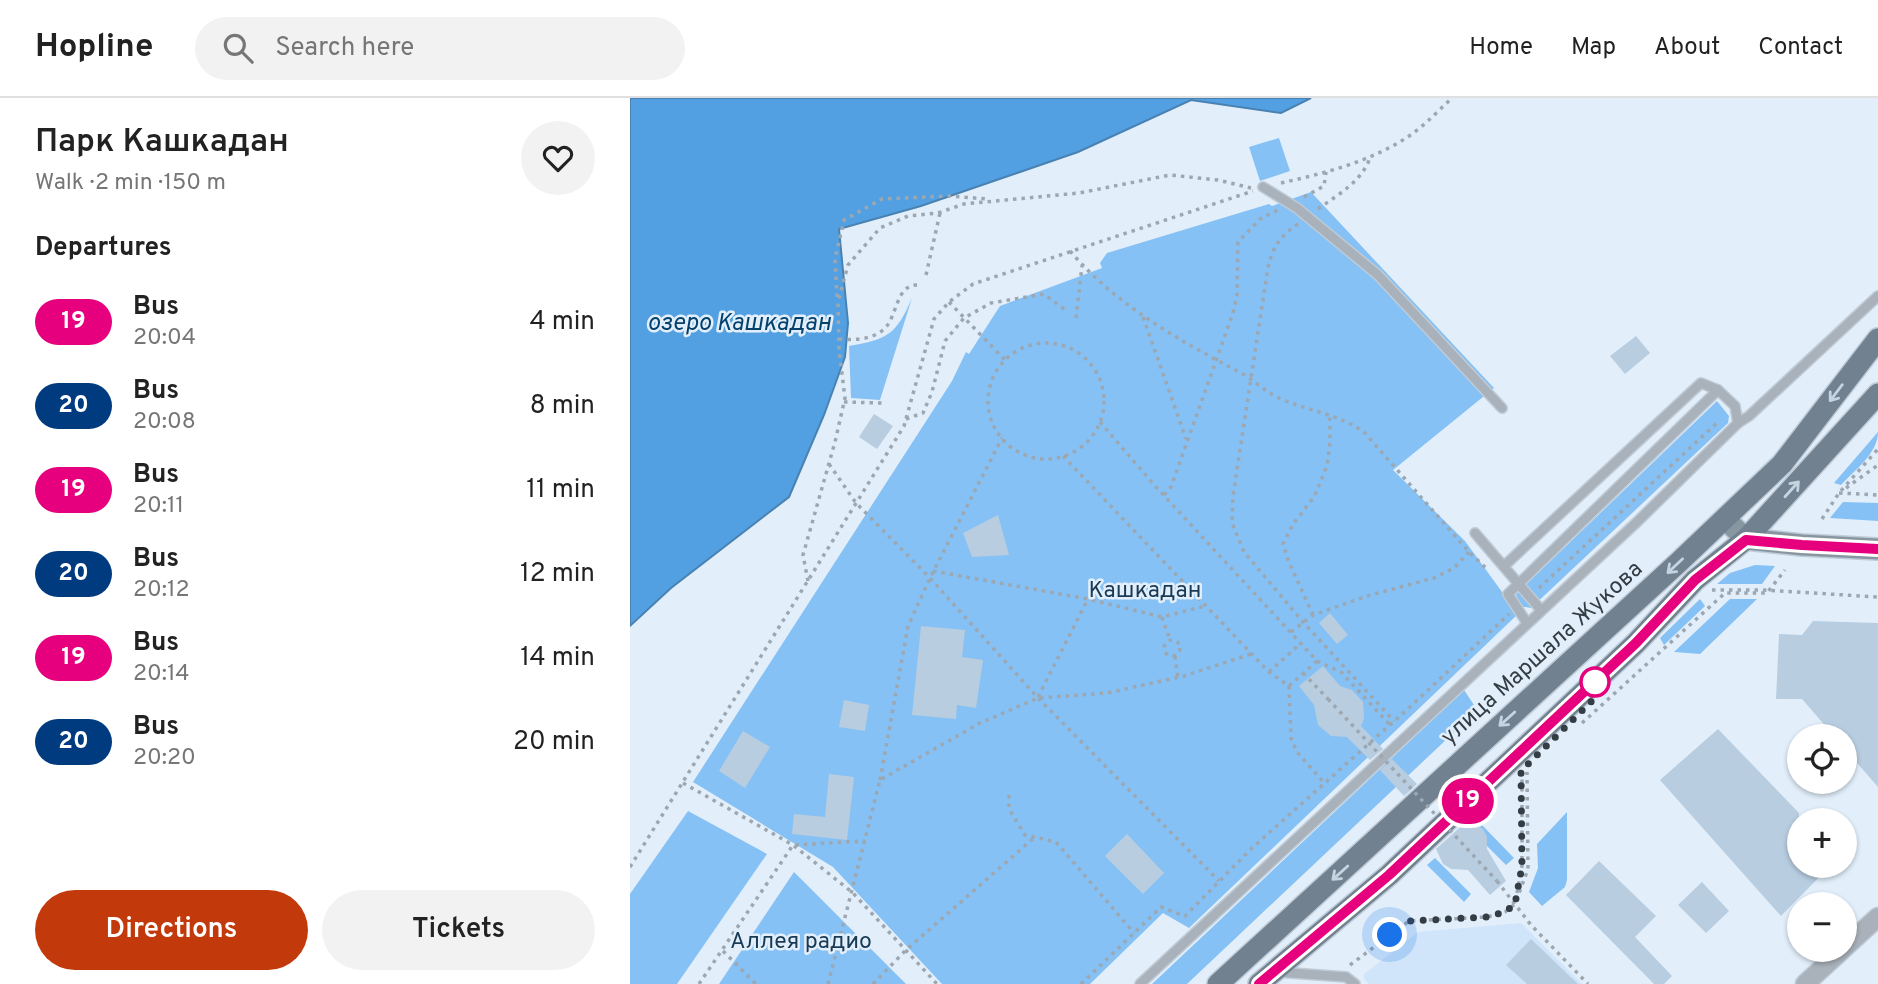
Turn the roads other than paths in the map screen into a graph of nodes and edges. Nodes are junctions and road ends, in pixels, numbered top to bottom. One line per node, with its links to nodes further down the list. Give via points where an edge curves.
1 (1260, 189): 6 (lane, via 1308,217 1378,275)
2 (1878, 296): 7 (lane)
3 (1878, 339): 8 (main road, улица Маршала Жукова, one-way to 8, via 1787,458)
4 (1718, 390): 7 (lane, via 1735,406); 12 (lane, via 1701,383); 13 (lane)
5 (1878, 394): 10 (main road, one-way to 5)
6 (1502, 408)
7 (1738, 423): 14 (lane)
8 (1725, 519): 10 (street); 21 (main road, улица Маршала Жукова, one-way to 21)
9 (1475, 533): 12 (lane)
10 (1746, 540): 11 (street); 19 (main road, via 1695,580 1636,643 1389,875)
11 (1878, 549)
12 (1504, 566): 13 (lane)
13 (1519, 584): 14 (lane); 15 (lane, via 1508,594)
14 (1541, 610): 15 (lane)
15 (1527, 623): 20 (lane)
16 (1878, 917): 17 (street)
17 (1857, 936)
18 (1829, 962): 23 (street)
19 (1266, 978): 22 (lane, via 1335,976)
20 (1140, 984)
21 (1218, 984)
22 (1354, 984)
23 (1805, 984)

